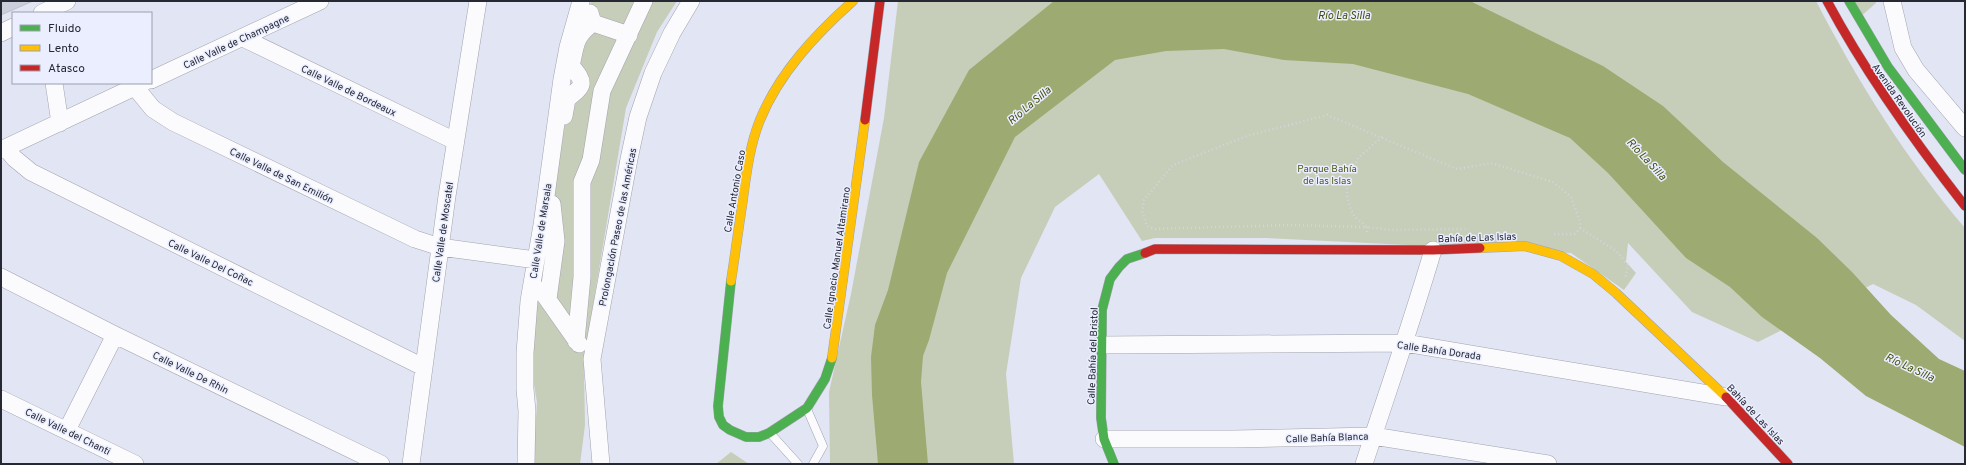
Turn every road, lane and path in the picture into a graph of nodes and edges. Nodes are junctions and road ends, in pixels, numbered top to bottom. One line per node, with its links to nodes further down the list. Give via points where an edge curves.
1 (67, 1): 13 (street)
2 (320, 1): 18 (street, Calle Valle de Champagne)
3 (478, 1): 25 (street, Calle Valle de Moscatel)
4 (581, 1): 36 (street, Calle Valle de Marsala, via 562,78)
5 (587, 1): 14 (street)
6 (644, 1): 17 (street)
7 (691, 1): 45 (street, Prolongación Paseo de las Américas, via 653,73 638,117)
8 (853, 1): 50 (street, Calle Antonio Caso, via 810,41 765,109 757,131 749,161 731,280 719,392)
9 (880, 1): 49 (street, Calle Ignacio Manuel Altamirano, via 835,347 825,379)
10 (1827, 1): 28 (street, Avenida Revolución, via 1859,60 1899,120)
11 (1849, 1): 27 (street, Avenida Revolución, via 1863,30 1910,100)
12 (1894, 2): 23 (street, via 1903,48 1916,70)
13 (44, 12)
14 (593, 23): 17 (street); 40 (street, via 578,36 570,66 578,74 581,86 567,99 551,209 556,241)
15 (12, 28): 16 (street)
16 (1, 33)
17 (629, 35): 42 (street, via 602,91 591,160 582,182 582,277)
18 (243, 38): 19 (street, Calle Valle de Champagne); 25 (street, Calle Valle de Bordeaux)
19 (152, 80)
20 (54, 84): 22 (street)
21 (139, 85): 22 (street); 33 (street, Calle Valle de San Emilión, via 153,109 173,122 415,239)
22 (60, 123): 26 (street)
23 (1965, 128)
24 (1382, 138): 29 (path, via 1358,158 1347,185 1351,210); 29 (path, via 1327,115 1247,136 1173,165 1144,200 1142,211 1147,226 1154,229 1290,225); 30 (path, via 1452,168 1491,163 1553,182 1570,196 1580,221)
25 (455, 141): 33 (street, Calle Valle de Moscatel)
26 (4, 149): 46 (street, Calle Valle Del Coñac, via 31,172)
27 (1965, 170)
28 (1965, 206)
29 (1367, 227): 31 (path, via 1391,230)
30 (1580, 228): 32 (path, via 1576,234); 39 (path, via 1616,251 1628,265 1626,278)
31 (1472, 229)
32 (1548, 234)
33 (440, 247): 36 (street, Calle Valle de San Emilión); 46 (street, Calle Valle de Moscatel)
34 (1155, 249): 35 (street, Bahía de Las Islas); 44 (street, Calle Bahía del Bristol, via 1127,259 1110,279 1102,310)
35 (1433, 250): 39 (street, Bahía de Las Islas, via 1525,246 1561,256 1593,274); 43 (street)
36 (536, 260): 38 (street, Calle Valle de Marsala)
37 (1, 277): 41 (street, Calle Valle De Rhin)
38 (533, 280): 40 (street); 58 (street, Calle Valle de Marsala, via 525,353)
39 (1616, 293): 47 (street, Bahía de Las Islas)
40 (548, 299): 42 (street)
41 (115, 335): 51 (street); 56 (street, Calle Valle De Rhin)
42 (576, 341): 45 (street)
43 (1405, 343): 44 (street, Calle Bahía Dorada); 47 (street, Calle Bahía Dorada); 53 (street)
44 (1101, 345): 54 (street, Calle Bahía del Bristol, via 1101,418)
45 (592, 359): 59 (street, Prolongación Paseo de las Américas)
46 (423, 367): 57 (street, Calle Valle de Moscatel)
47 (1726, 397): 65 (street, Bahía de Las Islas)
48 (1, 399): 51 (street, Calle Valle del Chanti)
49 (807, 408): 52 (street, Calle Ignacio Manuel Altamirano); 61 (lane, via 823,446)
50 (719, 417): 52 (street, Calle Ignacio Manuel Altamirano, via 723,425 738,434 759,437)
51 (67, 430): 55 (street, Calle Valle del Chanti)
52 (769, 433): 60 (lane)
53 (1373, 436): 54 (street, Calle Bahía Blanca, via 1234,440); 63 (street); 64 (street, Calle Bahía Blanca)
54 (1104, 439): 62 (street, Calle Bahía del Bristol)
55 (135, 464)
56 (381, 464)
57 (411, 464)
58 (526, 464)
59 (601, 464)
60 (798, 464)
61 (813, 464)
62 (1114, 464)
63 (1364, 464)
64 (1548, 464)
65 (1788, 464)

